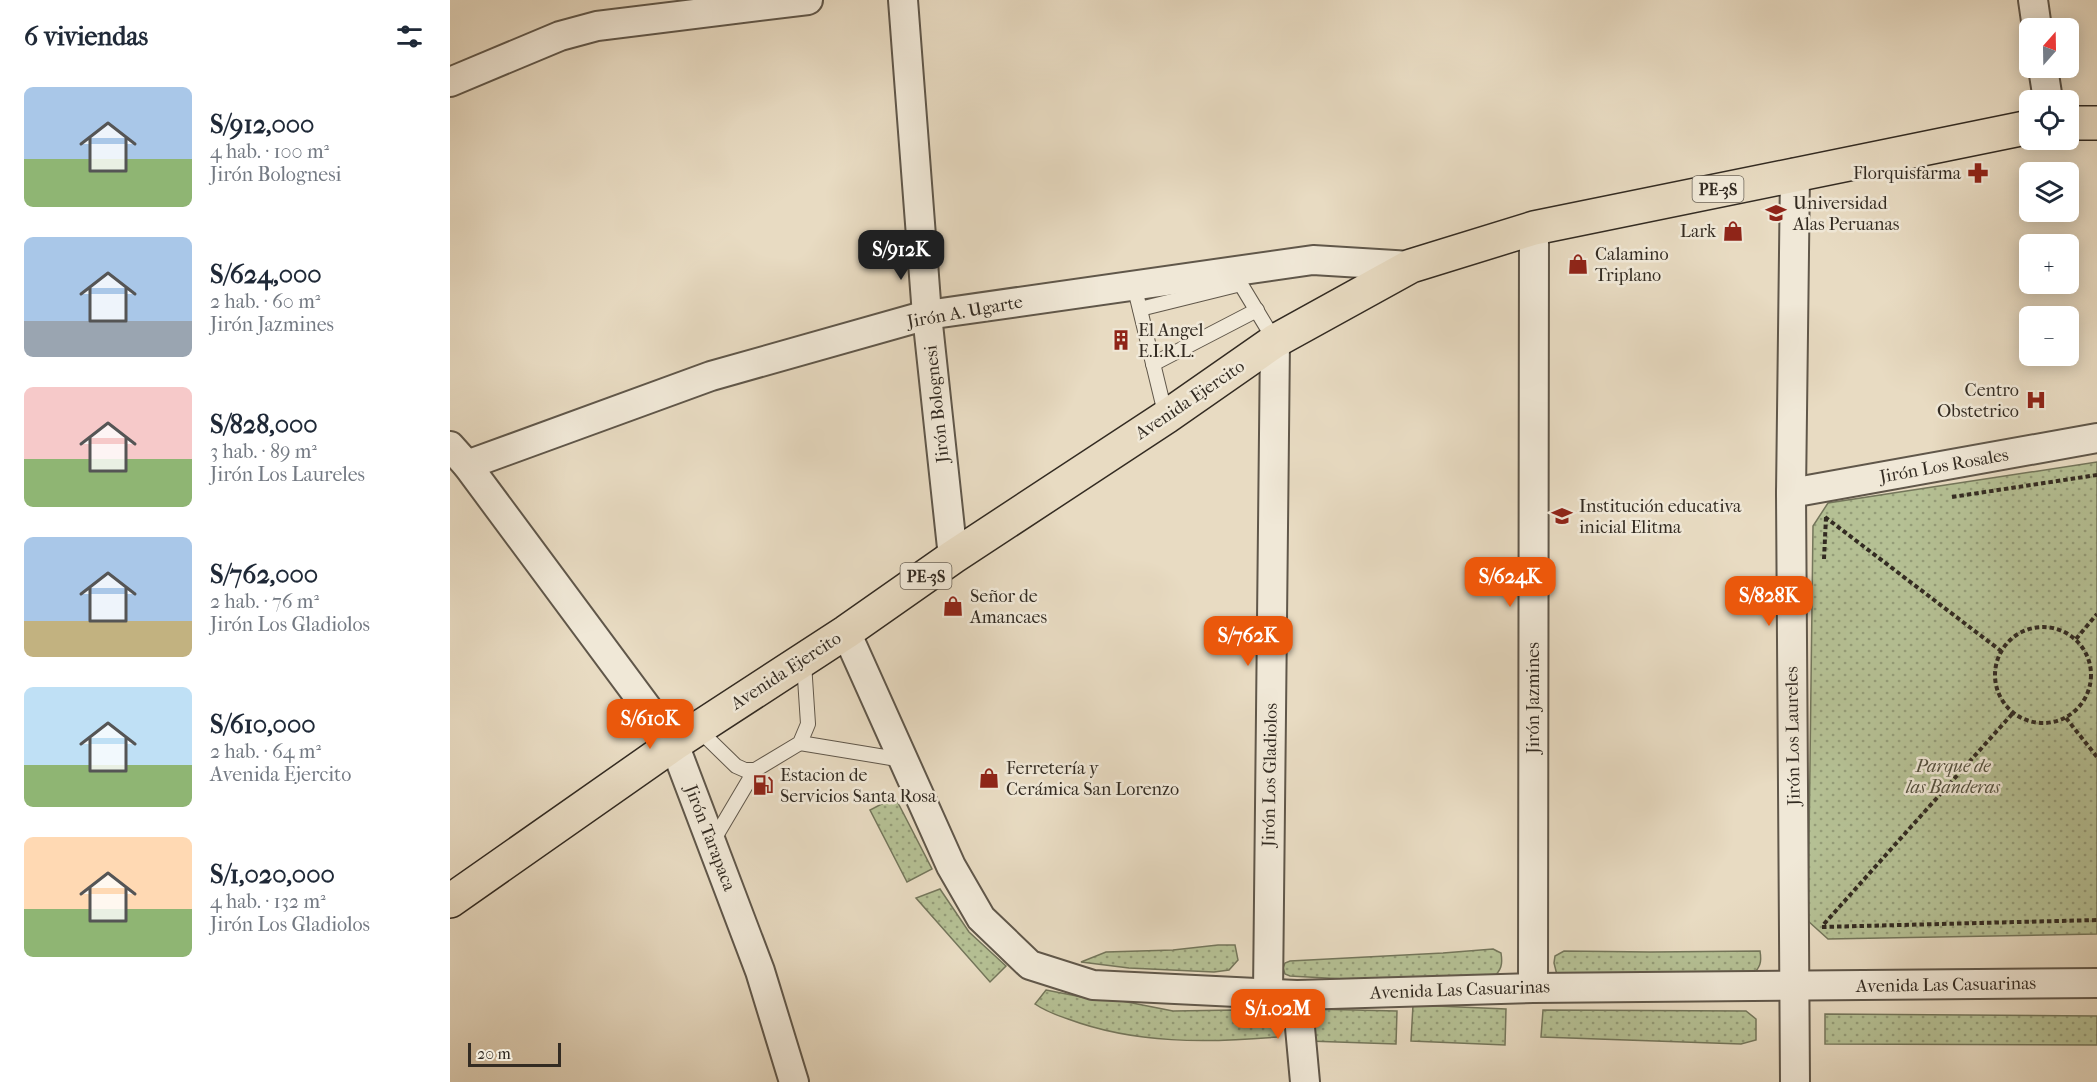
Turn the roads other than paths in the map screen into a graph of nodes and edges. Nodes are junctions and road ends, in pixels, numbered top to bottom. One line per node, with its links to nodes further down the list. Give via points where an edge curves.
1 (808, 0): 5 (street, via 597,26 560,36)
2 (903, 0): 15 (street, Jirón Bolognesi)
3 (2033, 0): 4 (street)
4 (2036, 18)
5 (450, 82)
6 (2079, 123): 7 (highway)
7 (2097, 123)
8 (2019, 129): 9 (highway, Avenida Ejercito / PE-3S)
9 (1795, 173): 10 (highway, Avenida Ejercito / PE-3S); 21 (street, Jirón Los Laureles)
10 (1534, 228): 11 (highway, Avenida Ejercito / PE-3S); 33 (street, Jirón Jazmines)
11 (1411, 266): 12 (street, Jirón A. Ugarte, via 1313,260); 16 (highway, Avenida Ejercito / PE-3S)
12 (1237, 278): 13 (street, Jirón A. Ugarte); 14 (lane)
13 (1137, 297): 15 (street, Jirón A. Ugarte); 17 (lane)
14 (1257, 310): 16 (lane); 17 (lane)
15 (927, 315): 20 (street, Jirón A. Ugarte, via 711,376); 22 (street, Jirón Bolognesi)
16 (1275, 341): 18 (highway, Avenida Ejercito / PE-3S); 34 (street, Jirón Los Gladiolos)
17 (1153, 364): 18 (lane)
18 (1166, 417): 22 (highway, Avenida Ejercito / PE-3S)
19 (2097, 438): 21 (street, Jirón Los Rosales)
20 (459, 456): 25 (street, Jirón Tarapaca)
21 (1791, 493): 32 (street, Jirón Los Laureles)
22 (953, 557): 23 (highway, Avenida Ejercito / PE-3S)
23 (846, 632): 24 (highway, Avenida Ejercito / PE-3S); 27 (street, Avenida Las Casuarinas)
24 (803, 660): 25 (highway, Avenida Ejercito / PE-3S); 26 (lane, via 808,724)
25 (686, 736): 28 (lane, via 736,766); 29 (street, Jirón Tarapaca); 30 (highway, Avenida Ejercito / PE-3S)
26 (800, 744): 27 (lane); 28 (lane)
27 (903, 760): 34 (street, Avenida Las Casuarinas, via 951,866 981,918 1030,965 1093,985)
28 (755, 770): 29 (lane)
29 (712, 843): 36 (street, Jirón Tarapaca, via 760,971)
30 (450, 901)
31 (2097, 983): 32 (street, Avenida Las Casuarinas)
32 (1796, 987): 33 (street, Avenida Las Casuarinas); 38 (street, Jirón Los Laureles)
33 (1533, 988): 35 (street, Avenida Las Casuarinas)
34 (1268, 993): 35 (street, Avenida Las Casuarinas)
35 (1297, 995): 37 (street)
36 (794, 1082)
37 (1305, 1082)
38 (1795, 1082)

